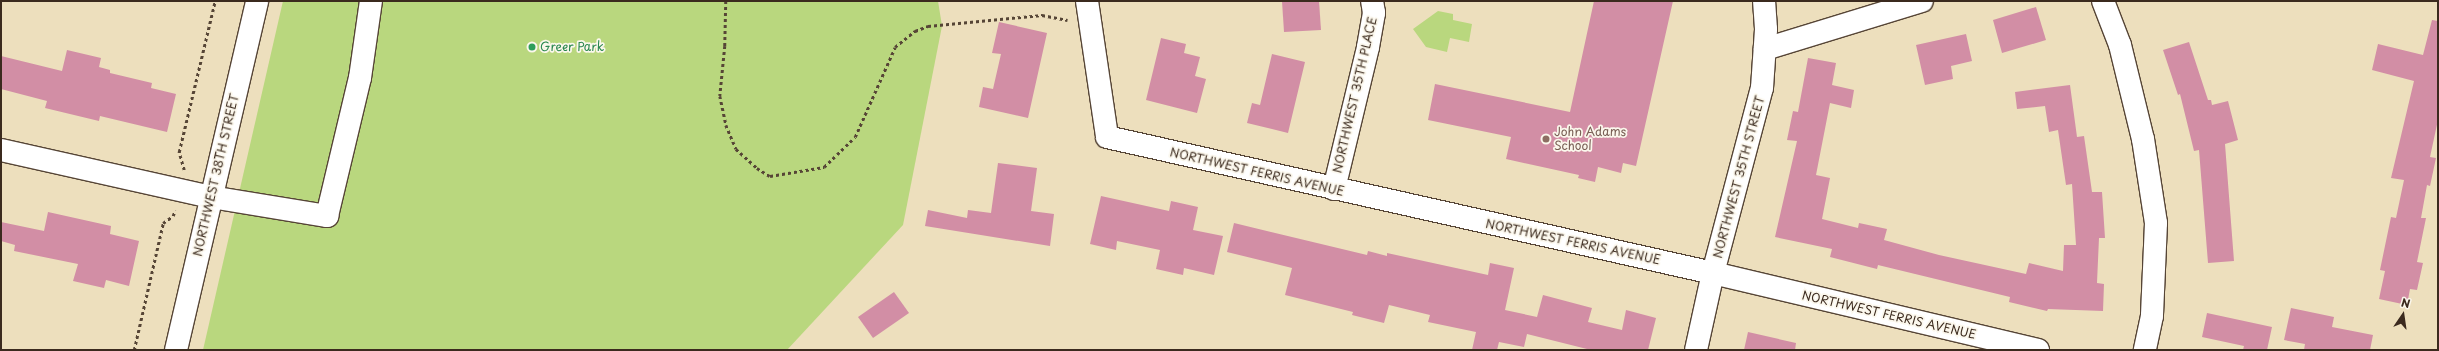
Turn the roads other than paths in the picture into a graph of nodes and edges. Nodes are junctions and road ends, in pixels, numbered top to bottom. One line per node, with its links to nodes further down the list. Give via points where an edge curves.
1 (257, 1): 11 (street, NORTHWEST 38TH STREET)
2 (371, 1): 11 (street, via 360,78 327,216)
3 (1087, 1): 10 (street, NORTHWEST FERRIS AVENUE, via 1107,138)
4 (1372, 1): 10 (street, NORTHWEST 35TH PLACE, via 1374,13 1368,46)
5 (1764, 1): 8 (street, NORTHWEST 35TH STREET)
6 (1922, 1): 8 (street)
7 (2102, 1): 16 (street, via 2120,45 2143,139 2156,224 2152,316)
8 (1765, 49): 12 (street, NORTHWEST 35TH STREET, via 1762,88)
9 (1, 150): 11 (street)
10 (1334, 189): 12 (street, NORTHWEST FERRIS AVENUE)
11 (211, 198): 13 (street, NORTHWEST 38TH STREET)
12 (1713, 273): 14 (street, NORTHWEST 35TH STREET); 15 (street, NORTHWEST FERRIS AVENUE)
13 (176, 350)
14 (1696, 350)
15 (2038, 350)
16 (2146, 350)

